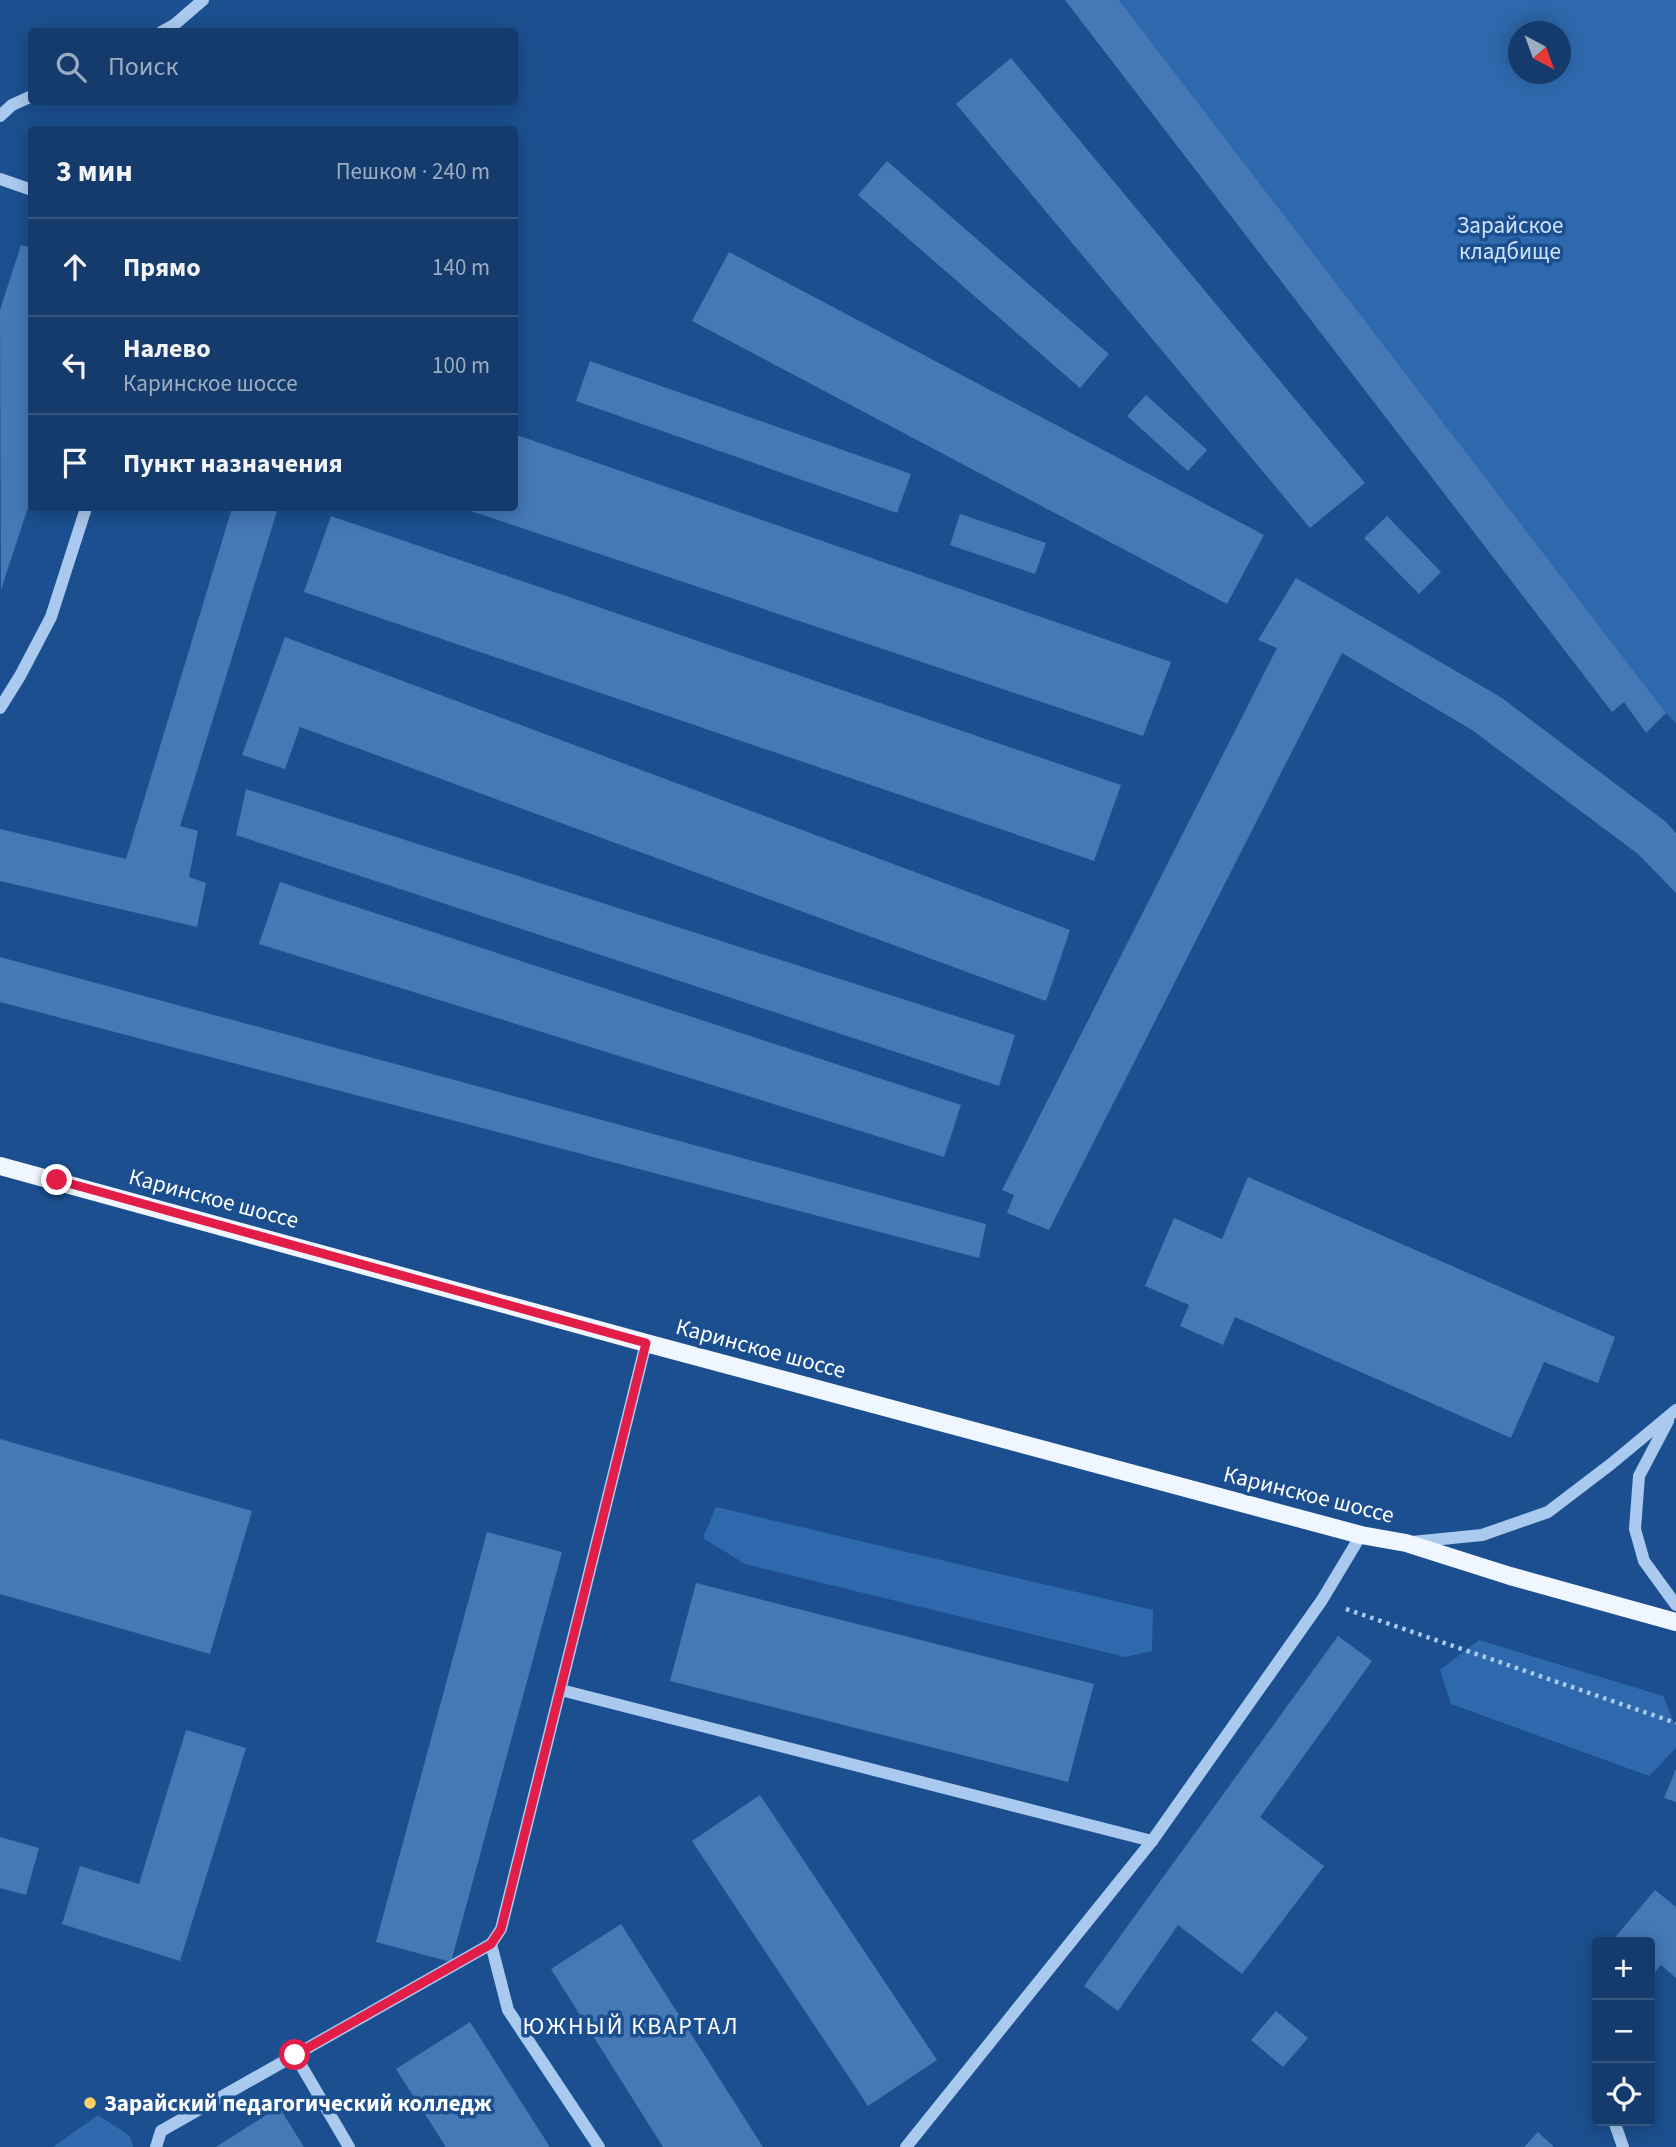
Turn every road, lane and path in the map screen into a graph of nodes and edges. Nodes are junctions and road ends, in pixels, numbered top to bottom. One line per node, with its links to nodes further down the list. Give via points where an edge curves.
1 (203, 0): 2 (street)
2 (168, 28)
3 (28, 98): 4 (street)
4 (0, 116)
5 (0, 179): 6 (street)
6 (28, 189)
7 (85, 511): 8 (street, via 51,617)
8 (0, 708)
9 (0, 1166): 10 (main road, Каринское шоссе)
10 (646, 1343): 12 (main road, Каринское шоссе); 17 (street)
11 (1674, 1412): 13 (street, via 1548,1512 1482,1535); 15 (street, via 1639,1476 1635,1528 1644,1561)
12 (1361, 1535): 13 (main road, Каринское шоссе); 14 (street)
13 (1406, 1543): 16 (main road, Каринское шоссе)
14 (1322, 1600): 18 (path); 19 (street)
15 (1676, 1605)
16 (1676, 1622)
17 (561, 1690): 19 (street); 20 (street, via 501,1929)
18 (1676, 1723)
19 (1152, 1841): 26 (street)
20 (491, 1944): 21 (street); 25 (street, via 508,2011)
21 (295, 2055): 23 (street, via 161,2131); 24 (street)
22 (1616, 2126): 27 (street)
23 (156, 2147)
24 (349, 2147)
25 (599, 2147)
26 (906, 2147)
27 (1623, 2147)

